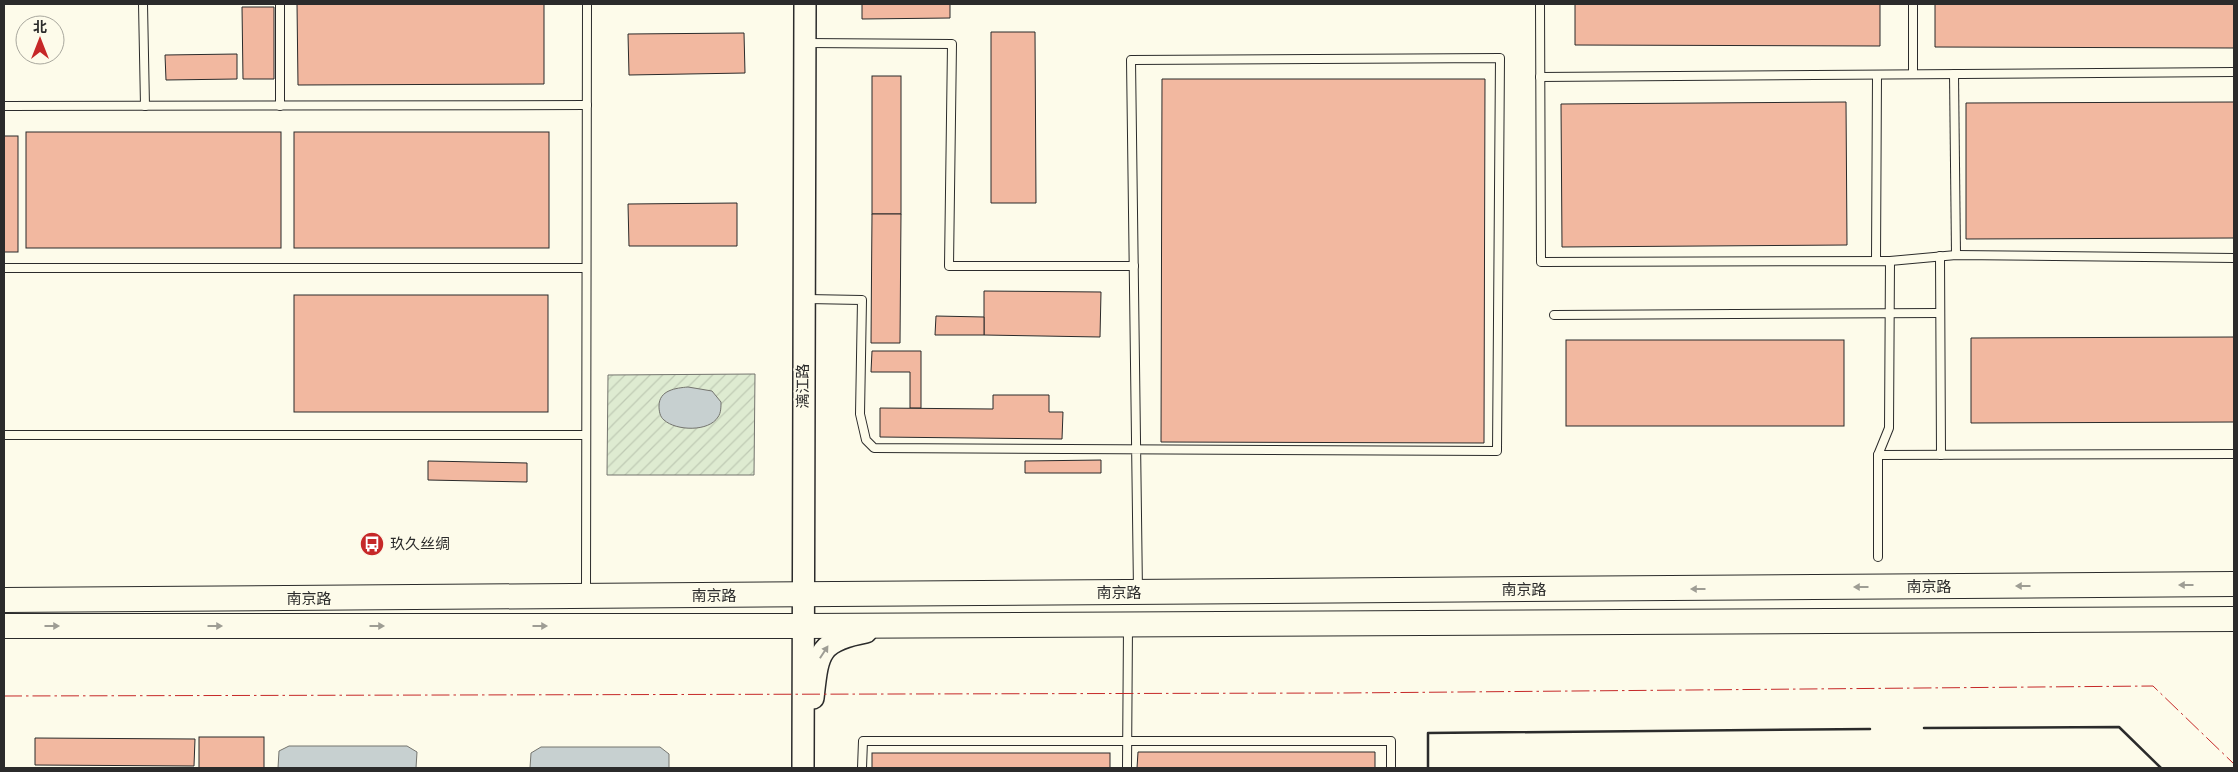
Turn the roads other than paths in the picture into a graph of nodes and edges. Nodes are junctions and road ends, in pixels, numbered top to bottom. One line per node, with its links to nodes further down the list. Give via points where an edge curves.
1 (143, 4): 15 (lane)
2 (280, 4): 16 (lane)
3 (587, 4): 13 (lane)
4 (804, 4): 7 (street, 漓江路)
5 (1540, 4): 12 (lane)
6 (1913, 4): 9 (lane)
7 (804, 43): 22 (lane, via 952,44 949,266); 25 (street, 漓江路)
8 (2234, 72): 10 (lane)
9 (1913, 74): 10 (lane); 11 (lane)
10 (1954, 74): 17 (lane)
11 (1877, 75): 12 (lane); 20 (lane)
12 (1540, 77): 20 (lane, via 1541,262)
13 (587, 105): 16 (lane); 24 (lane)
14 (4, 106): 15 (lane)
15 (145, 106): 16 (lane)
16 (280, 106)
17 (1956, 255): 18 (lane); 19 (lane)
18 (1940, 256): 21 (lane); 26 (lane)
19 (2234, 258)
20 (1876, 261): 21 (lane)
21 (1890, 261): 27 (lane)
22 (1134, 266): 31 (lane); 31 (lane, via 1131,60 1500,58 1497,451)
23 (4, 268): 24 (lane)
24 (586, 268): 30 (lane)
25 (803, 299): 31 (lane, via 862,300 860,414 866,440 874,448); 38 (street, 漓江路)
26 (1940, 313): 27 (lane); 34 (lane)
27 (1889, 314): 28 (lane); 33 (lane, via 1889,428)
28 (1554, 315)
29 (4, 435): 30 (lane)
30 (586, 435): 39 (lane)
31 (1136, 450): 37 (lane)
32 (2234, 454): 34 (lane)
33 (1878, 455): 34 (lane); 35 (lane)
34 (1941, 455)
35 (1878, 557)
36 (2234, 584): 37 (main road, 南京路, one-way to 37)
37 (1138, 593): 38 (main road, 南京路)
38 (802, 596): 39 (main road, 南京路); 45 (street, 漓江路)
39 (586, 597): 40 (main road, 南京路)
40 (4, 600)
41 (2234, 619): 42 (main road, 南京路)
42 (1128, 624): 43 (main road, 南京路); 46 (lane)
43 (900, 625): 45 (main road, 南京路); 47 (street, one-way to 43, via 820,657 841,637)
44 (4, 626): 45 (main road, 南京路, one-way to 45)
45 (802, 626): 47 (street, 漓江路)
46 (1127, 741): 48 (lane, via 863,741); 49 (lane); 50 (lane, via 1391,741)
47 (804, 768)
48 (862, 768)
49 (1127, 768)
50 (1391, 768)

